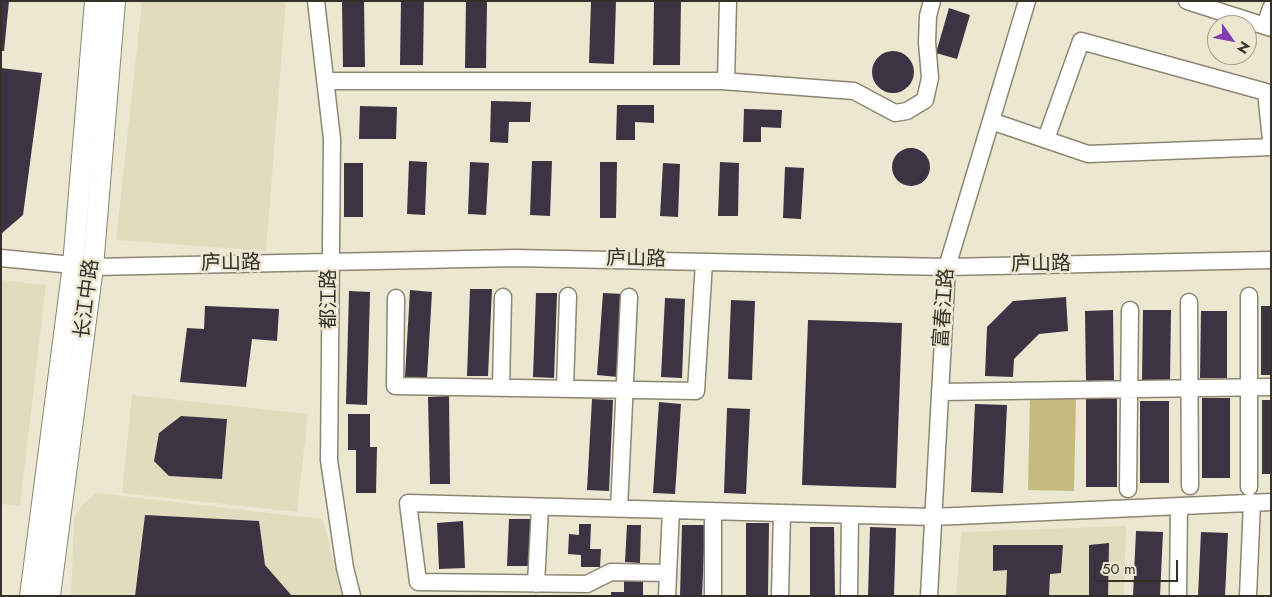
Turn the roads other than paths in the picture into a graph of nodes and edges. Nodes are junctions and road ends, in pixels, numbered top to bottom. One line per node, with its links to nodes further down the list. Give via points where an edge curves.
1 (94, 1): 20 (main road, 长江中路)
2 (116, 1): 20 (main road, 长江中路)
3 (316, 1): 10 (street, 都江路)
4 (728, 1): 11 (street)
5 (932, 1): 11 (street, via 927,42 930,78 925,100 907,111 895,113 854,91)
6 (1028, 1): 12 (street, 富春江路)
7 (1187, 1): 9 (street)
8 (1271, 8): 9 (street)
9 (1268, 27)
10 (325, 81): 11 (street); 18 (street, 都江路, via 332,139)
11 (726, 82)
12 (991, 121): 13 (street); 21 (street, 富春江路)
13 (1046, 139): 14 (street, via 1081,41 1266,92); 15 (street, via 1088,154)
14 (1271, 140)
15 (1271, 147)
16 (1, 258): 20 (street, 庐山路)
17 (1271, 260): 21 (street, 庐山路)
18 (330, 262): 19 (street, 庐山路, via 515,258); 20 (street, 庐山路); 53 (street, 都江路, via 329,460)
19 (704, 262): 21 (street, 庐山路); 32 (street, via 696,391)
20 (83, 266): 51 (main road, 长江中路); 52 (main road, 长江中路)
21 (947, 267): 36 (street, 富春江路)
22 (568, 296): 31 (street)
23 (629, 296): 32 (street)
24 (1249, 296): 33 (street)
25 (503, 297): 29 (street)
26 (396, 298): 29 (street, via 395,386)
27 (1189, 302): 35 (street)
28 (1130, 310): 34 (street)
29 (501, 387): 31 (street)
30 (1271, 387): 33 (street)
31 (565, 388): 32 (street)
32 (624, 388): 43 (street)
33 (1249, 388): 35 (street); 39 (street)
34 (1128, 389): 35 (street); 36 (street); 38 (street)
35 (1190, 389): 37 (street)
36 (940, 392): 48 (street, 富春江路)
37 (1190, 486)
38 (1128, 489)
39 (1251, 495): 40 (street); 41 (street); 60 (street)
40 (1271, 502)
41 (1179, 506): 48 (street); 59 (street)
42 (540, 507): 43 (street); 50 (street); 50 (street, via 408,503 418,582)
43 (619, 509): 44 (street)
44 (671, 510): 45 (street); 49 (street)
45 (713, 511): 46 (street); 55 (street)
46 (782, 513): 47 (street); 56 (street)
47 (850, 515): 48 (street); 57 (street)
48 (933, 517): 58 (street, 富春江路)
49 (668, 573): 50 (street, via 611,572 587,584); 54 (street)
50 (528, 588)
51 (30, 596)
52 (50, 596)
53 (352, 596)
54 (667, 596)
55 (713, 596)
56 (780, 596)
57 (848, 596)
58 (928, 596)
59 (1178, 596)
60 (1248, 596)

